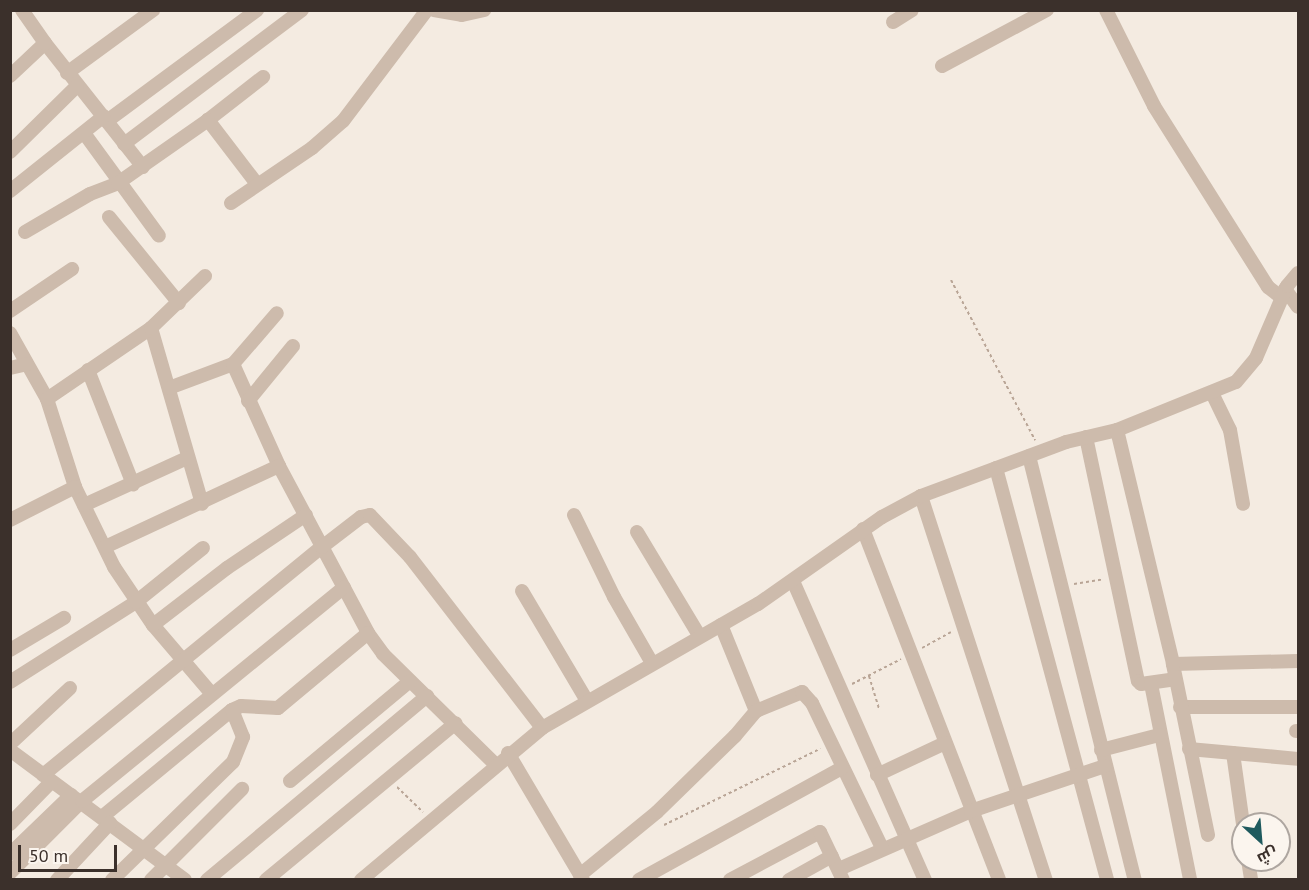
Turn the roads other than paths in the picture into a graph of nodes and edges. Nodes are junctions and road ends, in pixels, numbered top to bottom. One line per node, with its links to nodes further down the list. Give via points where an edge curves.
1 (22, 10): 12 (street)
2 (153, 10): 14 (street)
3 (257, 10): 18 (street)
4 (302, 10): 21 (street)
5 (427, 10): 25 (street, via 343,121)
6 (434, 10): 7 (street, via 462,15)
7 (484, 10)
8 (912, 10): 11 (street)
9 (1047, 10): 13 (street)
10 (1106, 10): 34 (street, via 1154,106 1268,287)
11 (893, 22)
12 (45, 43): 14 (street); 15 (street)
13 (942, 66)
14 (67, 73): 17 (street)
15 (10, 76)
16 (263, 77): 19 (street)
17 (77, 86): 18 (street); 22 (street)
18 (106, 119): 20 (street); 21 (street)
19 (208, 120): 23 (street); 25 (street)
20 (84, 133): 24 (street); 26 (street)
21 (124, 144): 23 (street)
22 (10, 152)
23 (143, 167): 24 (street)
24 (118, 183): 29 (street, via 90,194); 30 (street)
25 (257, 184): 27 (street)
26 (10, 191)
27 (231, 203)
28 (109, 217): 35 (street)
29 (25, 232)
30 (159, 236)
31 (72, 269): 37 (street)
32 (1299, 273): 34 (street)
33 (205, 276): 35 (street)
34 (1284, 294): 36 (street); 47 (street, via 1266,340 1251,365 1236,382)
35 (179, 303): 39 (street)
36 (1299, 307)
37 (10, 311)
38 (277, 313): 43 (street)
39 (151, 328): 45 (street); 46 (street)
40 (10, 333): 42 (street)
41 (293, 346): 49 (street)
42 (27, 364): 44 (street); 48 (street)
43 (233, 364): 46 (street); 49 (street)
44 (10, 368)
45 (88, 370): 48 (street); 56 (street)
46 (169, 388): 53 (street)
47 (1212, 393): 50 (street); 60 (street, via 1233,438)
48 (47, 399): 57 (street)
49 (248, 400): 54 (street)
50 (1117, 429): 51 (street); 83 (street)
51 (1086, 437): 52 (street); 87 (street, via 1137,681)
52 (1035, 453): 55 (street); 103 (street)
53 (188, 458): 56 (street); 59 (street)
54 (279, 466): 59 (street); 63 (street)
55 (996, 468): 58 (street); 110 (street)
56 (133, 484): 61 (street)
57 (75, 487): 61 (street); 64 (street)
58 (921, 496): 65 (street); 115 (street)
59 (202, 504): 67 (street)
60 (1243, 504)
61 (84, 505): 67 (street)
62 (574, 514): 82 (street, via 614,597)
63 (306, 515): 68 (street); 75 (street, via 235,562)
64 (10, 520)
65 (863, 529): 70 (street); 99 (street)
66 (637, 532): 78 (street)
67 (105, 547): 73 (street)
68 (322, 547): 71 (street); 80 (street); 97 (street, via 361,517 370,515 380,520)
69 (202, 548): 73 (street)
70 (793, 581): 76 (street); 111 (street)
71 (344, 587): 77 (street); 89 (street)
72 (522, 591): 91 (street)
73 (136, 602): 75 (street); 86 (street)
74 (64, 618): 79 (street)
75 (153, 625): 80 (street)
76 (721, 625): 78 (street); 95 (street)
77 (368, 633): 85 (street); 94 (street, via 278,708 250,705)
78 (700, 637): 82 (street)
79 (10, 650)
80 (181, 660): 89 (street); 112 (street)
81 (1299, 661): 83 (street)
82 (652, 663): 91 (street)
83 (1173, 664): 84 (street)
84 (1175, 679): 87 (street); 92 (street)
85 (410, 681): 90 (street); 113 (street)
86 (10, 682)
87 (1151, 684): 98 (street)
88 (70, 688): 100 (street)
89 (211, 693): 116 (street)
90 (427, 696): 96 (street); 135 (street)
91 (586, 701): 97 (street)
92 (1180, 706): 93 (street); 101 (street)
93 (1299, 707)
94 (232, 710): 119 (street); 123 (street, via 243,737 239,753 222,775)
95 (756, 711): 109 (street, via 805,692); 130 (street, via 640,828)
96 (456, 723): 107 (street); 136 (street)
97 (542, 728): 104 (street)
98 (1159, 735): 103 (street); 146 (street)
99 (945, 743): 111 (street); 117 (street)
100 (10, 744)
101 (1189, 749): 105 (street); 121 (street)
102 (10, 750): 112 (street)
103 (1101, 750): 108 (street)
104 (508, 753): 107 (street); 130 (street)
105 (1233, 753): 106 (street); 118 (street)
106 (1299, 759)
107 (495, 764): 137 (street)
108 (1105, 766): 110 (street); 145 (street)
109 (842, 768): 124 (street); 138 (street)
110 (1080, 773): 115 (street); 144 (street)
111 (877, 775): 122 (street)
112 (47, 779): 116 (street); 120 (street)
113 (290, 781)
114 (242, 789): 127 (street)
115 (1016, 794): 117 (street); 143 (street)
116 (76, 798): 119 (street); 125 (street); 128 (street)
117 (971, 811): 122 (street); 142 (street)
118 (1241, 812)
119 (106, 820): 123 (street); 131 (street)
120 (10, 824)
121 (1208, 835)
122 (906, 838): 124 (street); 141 (street)
123 (144, 848): 127 (street); 132 (street)
124 (882, 848): 129 (street)
125 (10, 854)
126 (832, 856): 129 (street); 139 (street, via 823,835 817,833); 140 (street)
127 (165, 865): 133 (street); 134 (street)
128 (10, 873)
129 (841, 874)
130 (581, 877)
131 (57, 879)
132 (112, 879)
133 (151, 879)
134 (185, 879)
135 (207, 879)
136 (266, 879)
137 (361, 879)
138 (639, 879)
139 (730, 879)
140 (789, 879)
141 (925, 879)
142 (999, 879)
143 (1046, 879)
144 (1107, 879)
145 (1135, 879)
146 (1190, 879)

